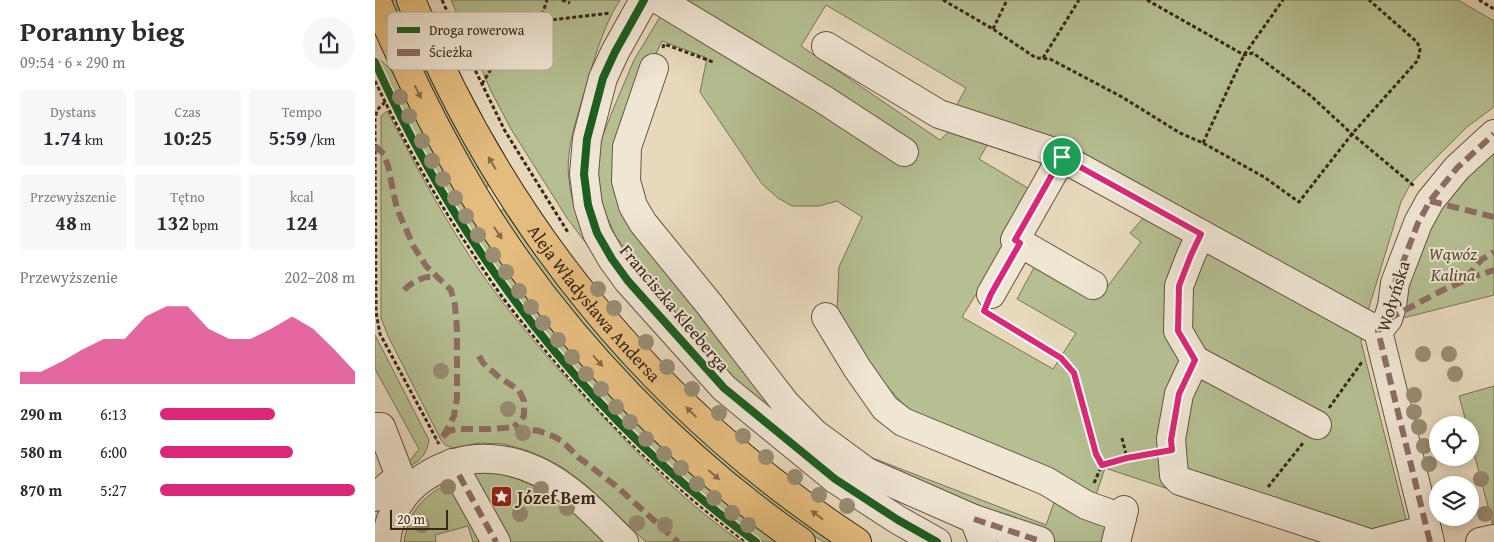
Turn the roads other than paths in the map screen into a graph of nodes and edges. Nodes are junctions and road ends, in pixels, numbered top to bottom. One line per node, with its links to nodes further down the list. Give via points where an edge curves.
1 (376, 0): 6 (main road, Aleja Władysława Andersa)
2 (411, 0): 5 (main road, Aleja Władysława Andersa, one-way to 2)
3 (644, 0): 38 (street, Franciszka Kleeberga, via 603,78 587,139 584,174 588,205 597,233 628,282 723,388 835,480)
4 (659, 0): 12 (street)
5 (416, 12)
6 (382, 34)
7 (826, 46): 13 (street, via 939,114)
8 (655, 68): 29 (street, via 627,147 626,181 633,206 643,224 785,403 814,433 867,472)
9 (403, 70): 15 (main road, Aleja Władysława Andersa, one-way to 15)
10 (441, 70): 14 (main road, Aleja Władysława Andersa, one-way to 10)
11 (1494, 134): 21 (street, Wołyńska, via 1457,168 1430,201 1418,222 1395,283 1388,319)
12 (904, 152)
13 (1062, 157): 16 (street); 17 (street, via 1015,240)
14 (508, 190): 15 (main road); 37 (main road, Aleja Władysława Andersa, one-way to 14, via 769,479 663,385 570,278)
15 (481, 206): 36 (main road, Aleja Władysława Andersa, one-way to 36, via 543,295 612,377 698,461)
16 (1201, 234): 21 (street); 22 (street, via 1179,286 1178,331)
17 (1020, 243): 18 (street); 19 (street)
18 (1093, 285)
19 (991, 294)
20 (826, 317): 28 (street, via 885,408 903,422 1046,481)
21 (1378, 331): 30 (street, Wołyńska)
22 (1195, 360): 23 (street); 39 (street, via 1179,394 1171,440 1174,475 1180,481)
23 (1317, 424)
24 (375, 427): 26 (street, via 381,427)
25 (451, 462): 26 (street); 34 (street); 35 (street, via 492,459 529,467 566,488)
26 (406, 482): 27 (street); 33 (street)
27 (375, 497)
28 (1120, 524)
29 (979, 531): 32 (street)
30 (1429, 535): 40 (street)
31 (1494, 539): 41 (street)
32 (1040, 541)
33 (387, 542)
34 (496, 542)
35 (625, 542)
36 (801, 542)
37 (857, 542)
38 (937, 542)
39 (1366, 542)
40 (1378, 542)
41 (1480, 542)

